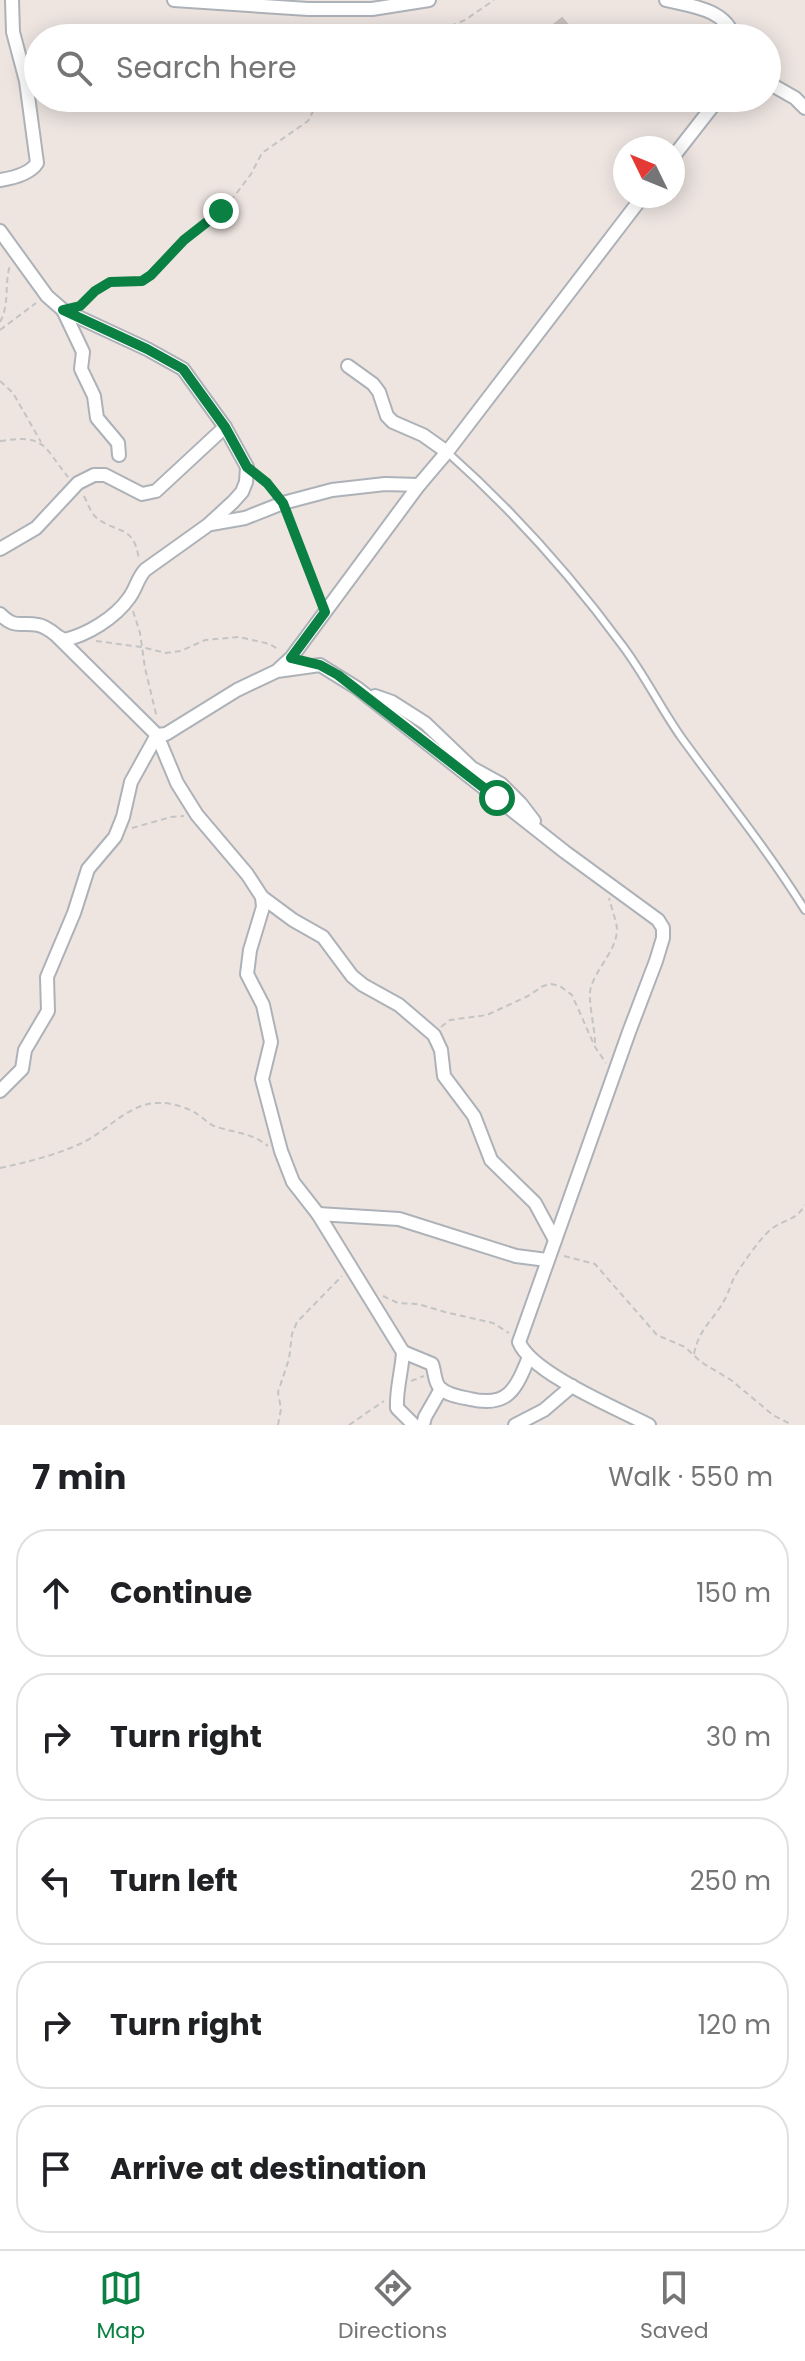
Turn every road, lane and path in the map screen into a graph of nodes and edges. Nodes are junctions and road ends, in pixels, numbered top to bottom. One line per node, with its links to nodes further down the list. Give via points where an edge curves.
1 (12, 0): 8 (street, via 13,32)
2 (174, 0): 3 (street, via 308,9 372,9)
3 (429, 0)
4 (494, 0): 6 (path)
5 (666, 0): 7 (street, via 715,14)
6 (456, 24)
7 (724, 24)
8 (24, 73)
9 (781, 90): 10 (street)
10 (805, 108)
11 (30, 112): 15 (street, via 37,163)
12 (313, 112): 20 (path, via 308,121 262,153 230,202 151,275 135,282 110,282 80,306)
13 (708, 112): 14 (street)
14 (685, 142)
15 (0, 180)
16 (634, 208): 28 (street)
17 (0, 231): 18 (street)
18 (15, 254): 19 (street); 21 (path)
19 (47, 296): 20 (street); 22 (path)
20 (63, 310): 25 (street, via 183,369); 29 (street, via 83,352 81,369 97,418 118,443)
21 (0, 322)
22 (0, 330)
23 (348, 366): 28 (street, via 373,384 393,422)
24 (0, 381): 27 (path, via 13,393)
25 (225, 427): 30 (street); 31 (street, via 151,494 105,475)
26 (0, 441): 27 (path)
27 (42, 443): 31 (path, via 67,477)
28 (447, 452): 32 (street); 51 (lane, via 529,535 624,647)
29 (119, 455)
30 (247, 467): 33 (path); 34 (street, via 242,492)
31 (78, 483): 35 (street, via 36,528); 36 (path, via 93,515 128,534 137,550)
32 (419, 485): 33 (street, via 357,486); 38 (street)
33 (283, 503): 34 (street); 38 (path)
34 (208, 525): 36 (street)
35 (0, 549)
36 (138, 577): 37 (street)
37 (129, 599): 41 (street); 42 (path)
38 (325, 612): 43 (street)
39 (0, 614): 40 (street, via 18,626 36,624)
40 (56, 635): 41 (street); 46 (street)
41 (75, 638): 42 (path)
42 (141, 647): 43 (path, via 173,653 205,640 239,637 270,644); 46 (path)
43 (291, 658): 44 (street); 45 (street)
44 (320, 665): 45 (street); 49 (street, via 357,688)
45 (277, 671): 46 (street)
46 (161, 735): 47 (street, via 177,783); 48 (street, via 131,782)
47 (197, 815): 48 (path, via 139,825); 50 (street)
48 (115, 837): 55 (street, via 88,869 47,977 48,1011 25,1050 22,1069)
49 (605, 881): 53 (path, via 617,930 590,988); 54 (street, via 649,911 663,928)
50 (262, 897): 52 (street, via 323,937 352,976); 56 (street, via 247,974 269,1031 271,1050 262,1079)
51 (805, 910)
52 (434, 1035): 53 (path, via 450,1020 487,1015 551,984 572,995); 60 (street, via 444,1076 469,1107 491,1160 528,1194)
53 (595, 1047): 54 (path)
54 (614, 1074): 60 (street)
55 (0, 1091)
56 (284, 1160): 57 (path, via 253,1136 214,1127 195,1112 162,1103 137,1107 102,1133 66,1150); 59 (street, via 293,1182)
57 (0, 1168)
58 (805, 1205): 66 (path, via 797,1216 767,1232 702,1329)
59 (318, 1214): 61 (street, via 408,1221 516,1256); 62 (street)
60 (555, 1240): 61 (street); 66 (path, via 561,1254 595,1264 657,1335)
61 (547, 1260): 64 (street)
62 (351, 1266): 63 (street); 72 (path, via 297,1322 278,1392)
63 (366, 1294): 64 (path, via 493,1323); 65 (street)
64 (519, 1342): 67 (street)
65 (403, 1352): 68 (street, via 429,1362); 71 (street)
66 (694, 1355): 78 (path)
67 (529, 1357): 69 (street); 70 (street, via 520,1377 498,1401 479,1402)
68 (434, 1370): 70 (street); 71 (path)
69 (572, 1386): 76 (street); 77 (street)
70 (441, 1389): 75 (street)
71 (398, 1390): 73 (path); 74 (street, via 397,1408)
72 (278, 1425)
73 (349, 1425)
74 (414, 1425)
75 (423, 1425)
76 (515, 1425)
77 (649, 1425)
78 (792, 1425)

